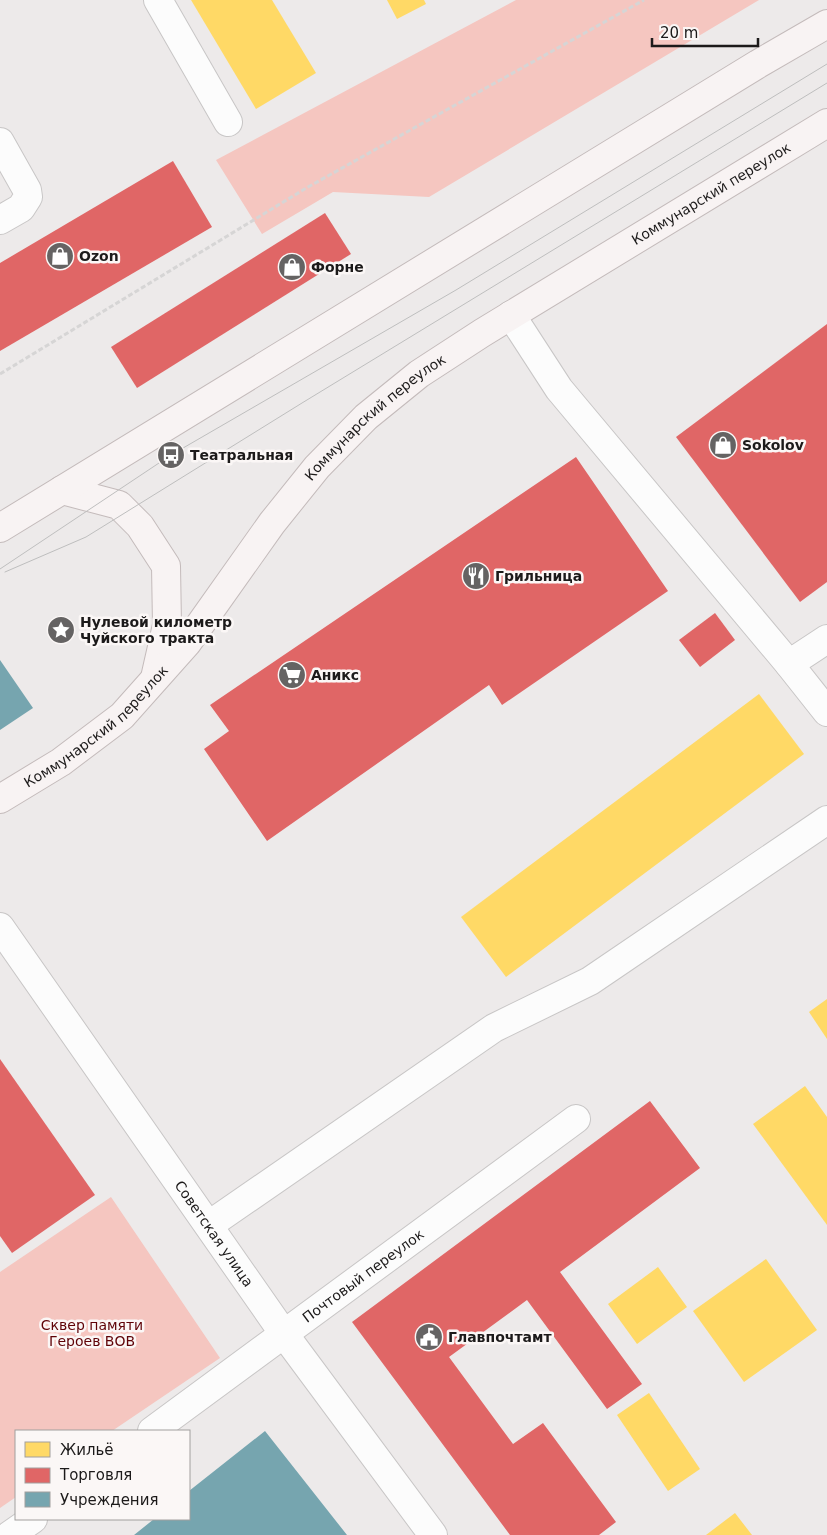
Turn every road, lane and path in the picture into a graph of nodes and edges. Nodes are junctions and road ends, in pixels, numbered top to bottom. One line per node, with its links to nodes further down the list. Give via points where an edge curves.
1 (158, 0): 4 (street)
2 (644, 0): 9 (path, via 308,187)
3 (827, 24): 10 (main road)
4 (228, 122)
5 (827, 123): 8 (main road, Коммунарский переулок)
6 (0, 142): 7 (street, via 28,197 21,208)
7 (0, 220)
8 (511, 315): 13 (street, via 559,389); 14 (main road, Коммунарский переулок, via 419,374 366,417 317,467 187,643)
9 (0, 374)
10 (62, 490): 11 (main road); 14 (main road, via 119,506 140,526 166,566 167,625)
11 (0, 528)
12 (827, 639): 13 (street)
13 (789, 664): 15 (street)
14 (155, 679): 16 (main road, Коммунарский переулок, via 122,716 61,762)
15 (827, 712)
16 (0, 799)
17 (827, 820): 20 (street, via 590,981 494,1028)
18 (0, 927): 20 (street, Советская улица)
19 (576, 1119): 21 (street, Почтовый переулок)
20 (209, 1225): 21 (street, Советская улица)
21 (284, 1334): 22 (street, Почтовый переулок); 25 (street, Советская улица)
22 (153, 1430)
23 (32, 1520): 24 (street)
24 (10, 1535)
25 (433, 1535)

